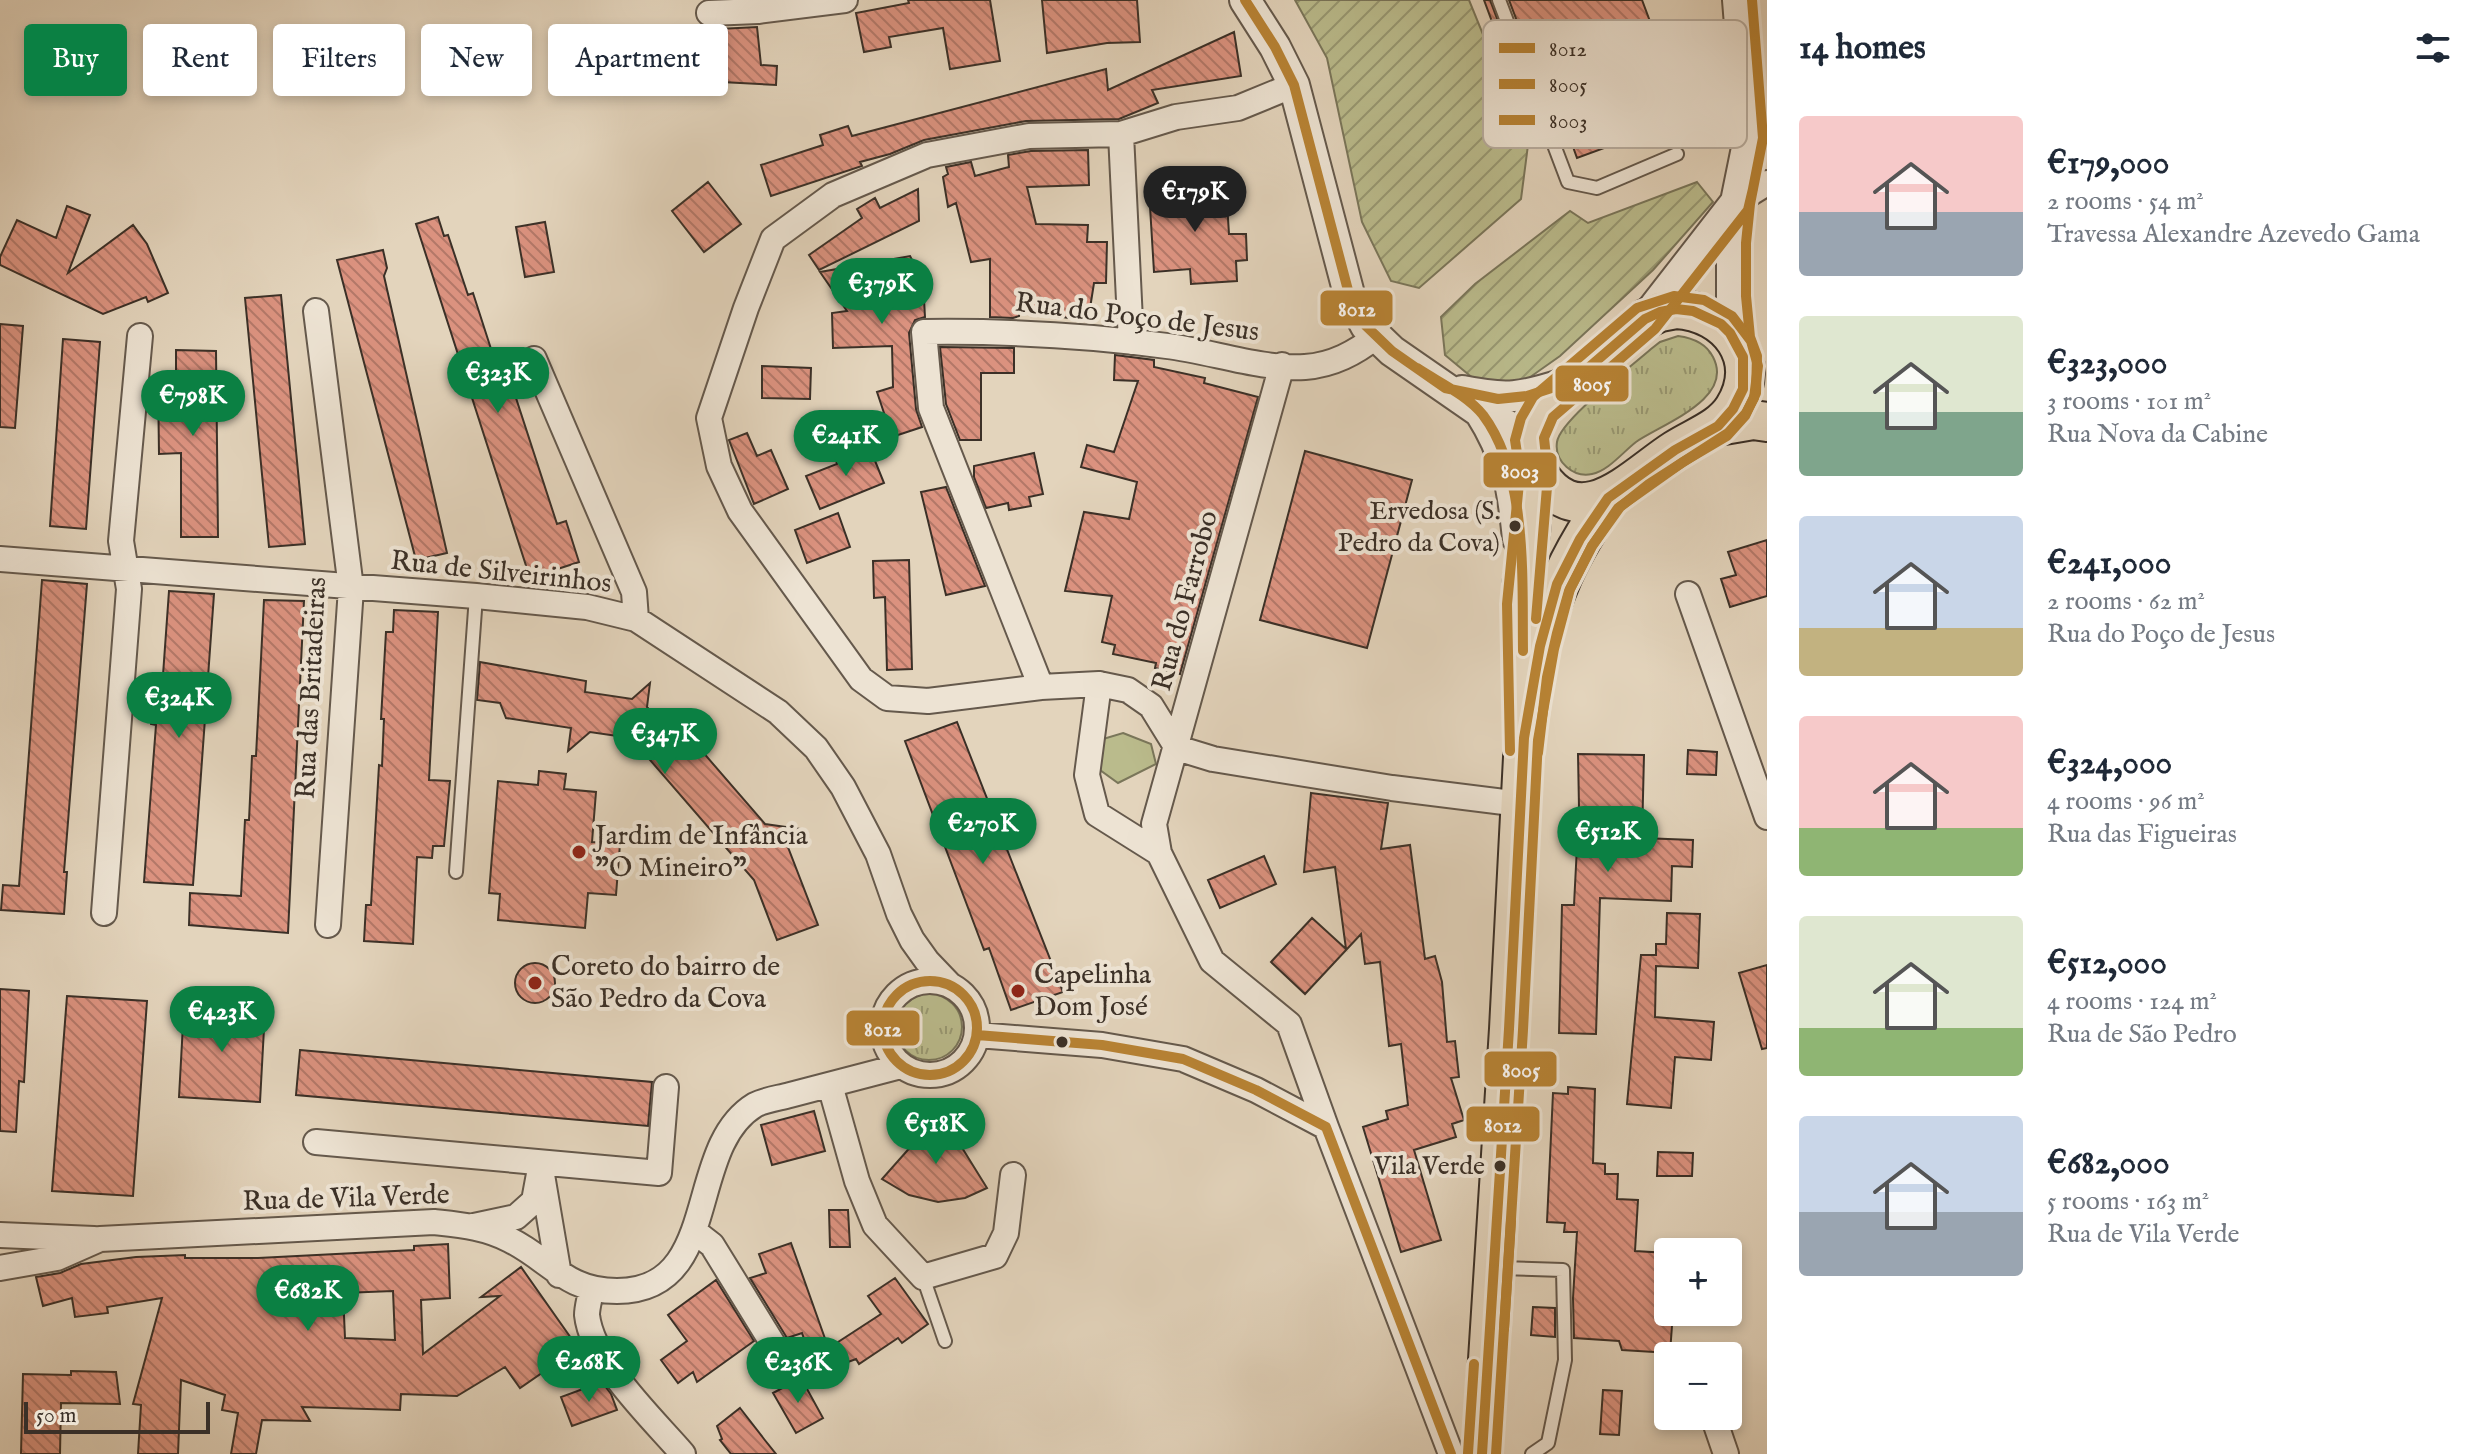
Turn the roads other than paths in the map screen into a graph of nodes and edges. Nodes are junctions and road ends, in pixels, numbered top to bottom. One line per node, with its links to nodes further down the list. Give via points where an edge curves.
1 (845, 0): 5 (street)
2 (1245, 0): 8 (street)
3 (1499, 0): 6 (lane)
4 (1738, 0): 7 (street)
5 (709, 13)
6 (1507, 20)
7 (1740, 20)
8 (1294, 85): 10 (street, via 1238,108 1176,117); 20 (street, via 1349,294)
9 (1747, 113): 13 (street)
10 (1121, 134): 21 (street); 40 (street, via 1029,136 927,155 833,195 773,239 709,418 719,466 740,511 861,679 887,698 928,701)
11 (1555, 148): 14 (lane, via 1568,182 1597,188)
12 (1747, 148): 16 (street)
13 (1747, 148)
14 (1677, 154)
15 (1767, 183): 16 (street)
16 (1736, 202): 18 (street); 24 (street, via 1732,297)
17 (316, 311): 35 (street, Rua das Britadeiras)
18 (1645, 319): 24 (main road, via 1676,309 1693,311 1721,324); 25 (main road)
19 (140, 336): 33 (street, via 121,541)
20 (1377, 336): 23 (street, Rua do Poço de Jesus, via 1350,356 1305,367); 26 (street)
21 (1131, 342): 23 (street, Rua do Poço de Jesus); 40 (street, Rua do Poço de Jesus, via 995,331 924,332 931,408)
22 (534, 359): 38 (street, via 634,592)
23 (1282, 365): 42 (street, Rua do Farrobo)
24 (1749, 367): 29 (main road, via 1733,409)
25 (1573, 381): 26 (street, via 1498,399); 30 (main road, via 1542,408 1534,422)
26 (1445, 388): 27 (street)
27 (1480, 412): 30 (street); 34 (street, via 1498,440 1508,473)
28 (1767, 422): 29 (main road)
29 (1718, 426): 31 (main road)
30 (1532, 452): 31 (main road, via 1555,494 1583,502); 34 (main road, via 1530,533)
31 (1608, 498): 41 (main road, via 1557,584)
32 (0, 559): 33 (street, Rua de Silveirinhos)
33 (126, 569): 35 (street, Rua de Silveirinhos); 47 (street, via 129,589)
34 (1522, 586): 41 (main road)
35 (351, 588): 37 (street, Rua de Silveirinhos); 49 (street, Rua das Britadeiras)
36 (1688, 594): 44 (street)
37 (476, 596): 38 (street, Rua de Silveirinhos, via 587,607); 46 (lane)
38 (636, 619): 48 (street, Rua de Silveirinhos, via 778,712 816,748 878,854)
39 (1099, 684): 40 (street); 42 (street, via 1128,690 1151,706); 45 (street, via 1087,775 1097,814)
40 (1041, 687)
41 (1524, 738): 43 (main road)
42 (1177, 748): 43 (street, via 1302,774); 45 (street, Rua do Farrobo, via 1154,824)
43 (1520, 804): 65 (main road)
44 (1767, 817)
45 (1159, 853): 56 (street, Rua do Farrobo, via 1212,961 1289,1024)
46 (456, 872)
47 (104, 913)
48 (899, 914): 50 (street, Rua de Silveirinhos, via 927,961); 51 (street, Rua de Silveirinhos, via 906,970)
49 (328, 925)
50 (949, 984): 51 (street, via 927,980); 52 (street, via 971,1005)
51 (895, 994): 53 (street, via 882,1021 884,1041)
52 (977, 1035): 53 (street, via 966,1059 944,1073 925,1075); 56 (street, via 1102,1045 1183,1059)
53 (901, 1066): 54 (street, Rua de Vila Verde)
54 (830, 1085): 61 (street, Rua de Vila Verde, via 755,1105 728,1131 712,1165); 67 (street, via 875,1225)
55 (666, 1087): 58 (street, via 659,1173)
56 (1326, 1127): 73 (street)
57 (316, 1142): 58 (street)
58 (540, 1163): 60 (street, via 534,1201 516,1217); 66 (street)
59 (1013, 1175): 67 (street, via 1006,1233 995,1256)
60 (474, 1226): 63 (street, Rua de Vila Verde, via 434,1222); 66 (street, Rua de Vila Verde, via 511,1240)
61 (694, 1231): 68 (street, Rua de Vila Verde, via 679,1263 652,1284); 70 (street, via 712,1245)
62 (0, 1235): 63 (street)
63 (100, 1239): 64 (street, Rua de Vila Verde, via 57,1258)
64 (0, 1268)
65 (1494, 1268): 74 (main road); 75 (lane, via 1563,1270 1565,1360 1548,1443)
66 (559, 1275): 68 (street, Rua de Vila Verde)
67 (923, 1277): 69 (lane)
68 (591, 1290): 72 (street, via 587,1314 607,1366)
69 (945, 1341)
70 (778, 1352)
71 (1718, 1430): 76 (street)
72 (683, 1454)
73 (1451, 1454)
74 (1482, 1454)
75 (1532, 1454)
76 (1726, 1454)

